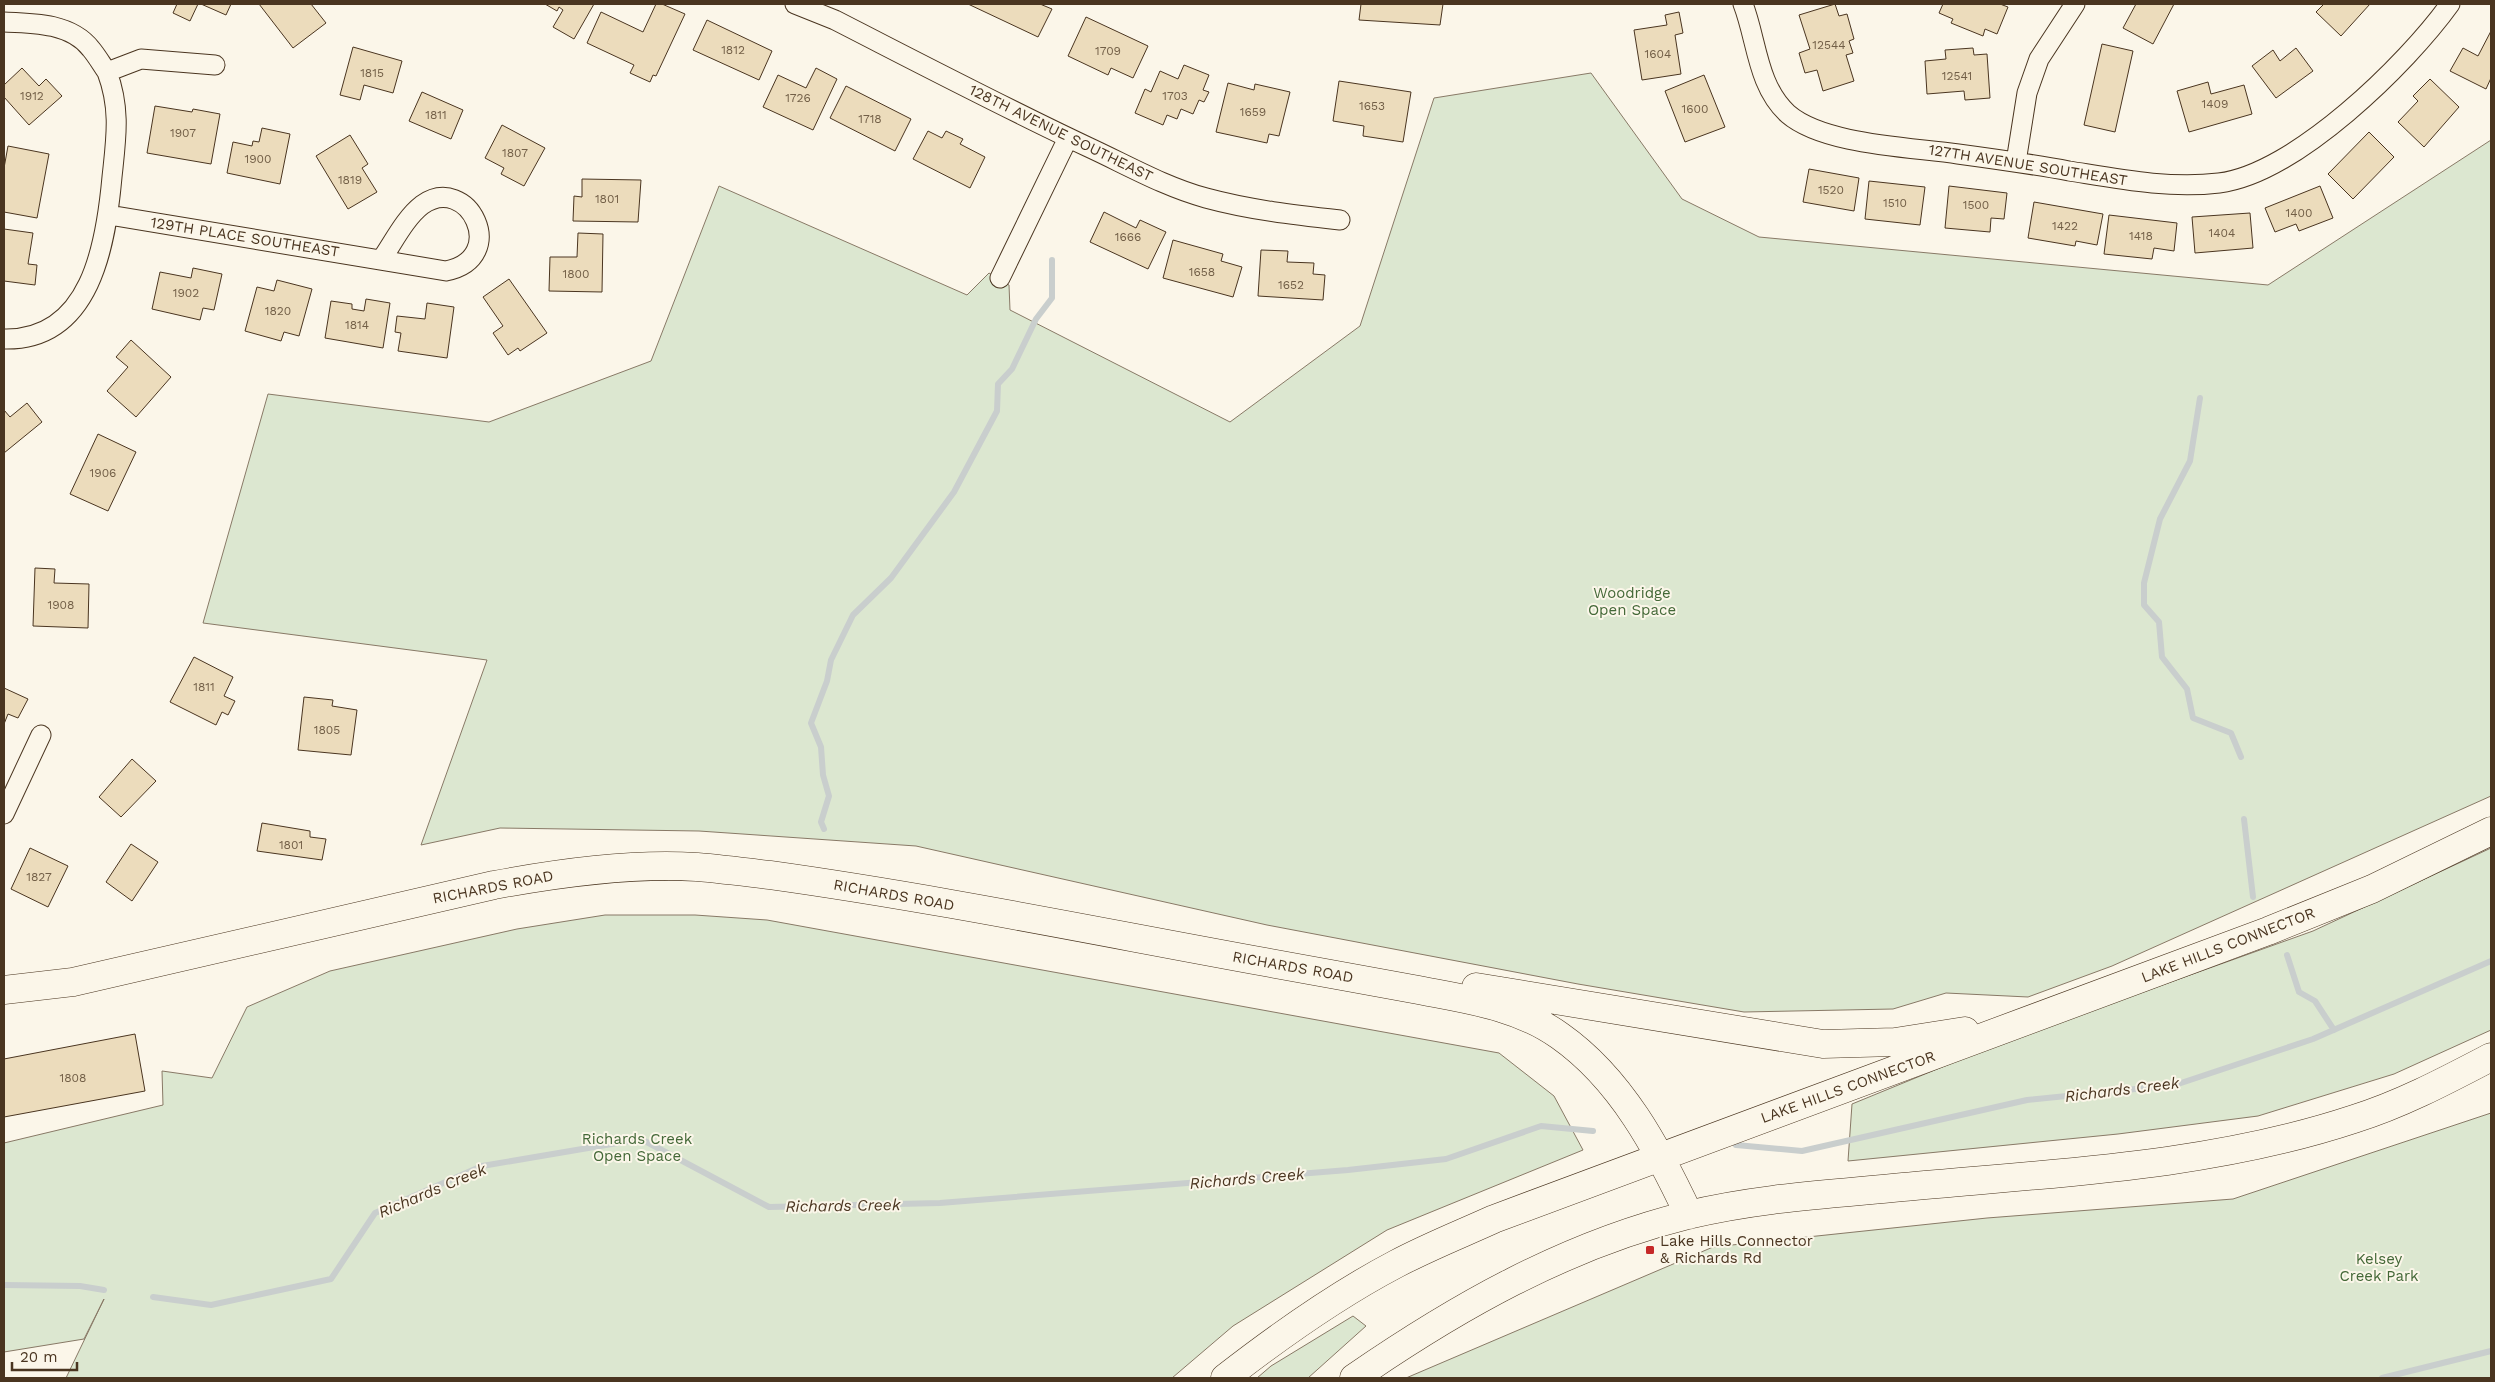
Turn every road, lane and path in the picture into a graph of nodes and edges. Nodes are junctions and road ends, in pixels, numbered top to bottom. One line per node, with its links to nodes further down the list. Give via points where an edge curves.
1 (795, 4): 8 (street, 128TH AVENUE SOUTHEAST, via 835,20)
2 (2075, 4): 9 (street, via 2039,59 2027,93)
3 (2450, 4): 9 (street, 127TH AVENUE SOUTHEAST, via 2438,21 2368,93 2325,130 2279,161 2250,174 2221,183 2172,185)
4 (1747, 7): 9 (street, 127TH AVENUE SOUTHEAST, via 1767,84 1776,101 1802,124 1850,139)
5 (4, 22): 7 (street, via 56,27 90,48)
6 (215, 64): 7 (street, via 141,59)
7 (107, 72): 10 (street, via 117,119)
8 (1068, 138): 11 (street, 128TH AVENUE SOUTHEAST, via 1172,187 1205,198 1285,214); 13 (street)
9 (2016, 162)
10 (109, 216): 12 (street, 129TH PLACE SOUTHEAST); 14 (street, via 104,242 80,301 49,329 18,339)
11 (1340, 220)
12 (381, 260): 12 (street, 129TH PLACE SOUTHEAST, via 437,271 456,269 476,251 478,224 461,202 442,198 433,200 417,209)
13 (1000, 278)
14 (4, 339)
15 (41, 735): 16 (street)
16 (4, 814)
17 (2491, 831): 20 (main road, LAKE HILLS CONNECTOR, via 2372,889)
18 (1338, 975): 19 (main road, RICHARDS ROAD, via 814,881 695,867 588,870 538,877 74,982); 20 (main road, via 1495,988 1823,1044 1895,1042); 22 (main road, RICHARDS ROAD, via 1491,1004 1558,1034 1618,1091)
19 (4, 990)
20 (2025, 1022): 22 (main road, LAKE HILLS CONNECTOR)
21 (2491, 1057): 23 (main road, via 2439,1084 2355,1119 2219,1153 1796,1198)
22 (1659, 1157): 23 (main road, RICHARDS ROAD); 24 (main road, LAKE HILLS CONNECTOR, via 1494,1219 1396,1264 1327,1305)
23 (1689, 1215): 25 (main road, via 1609,1240 1523,1275 1471,1303)
24 (1224, 1378)
25 (1354, 1378)

